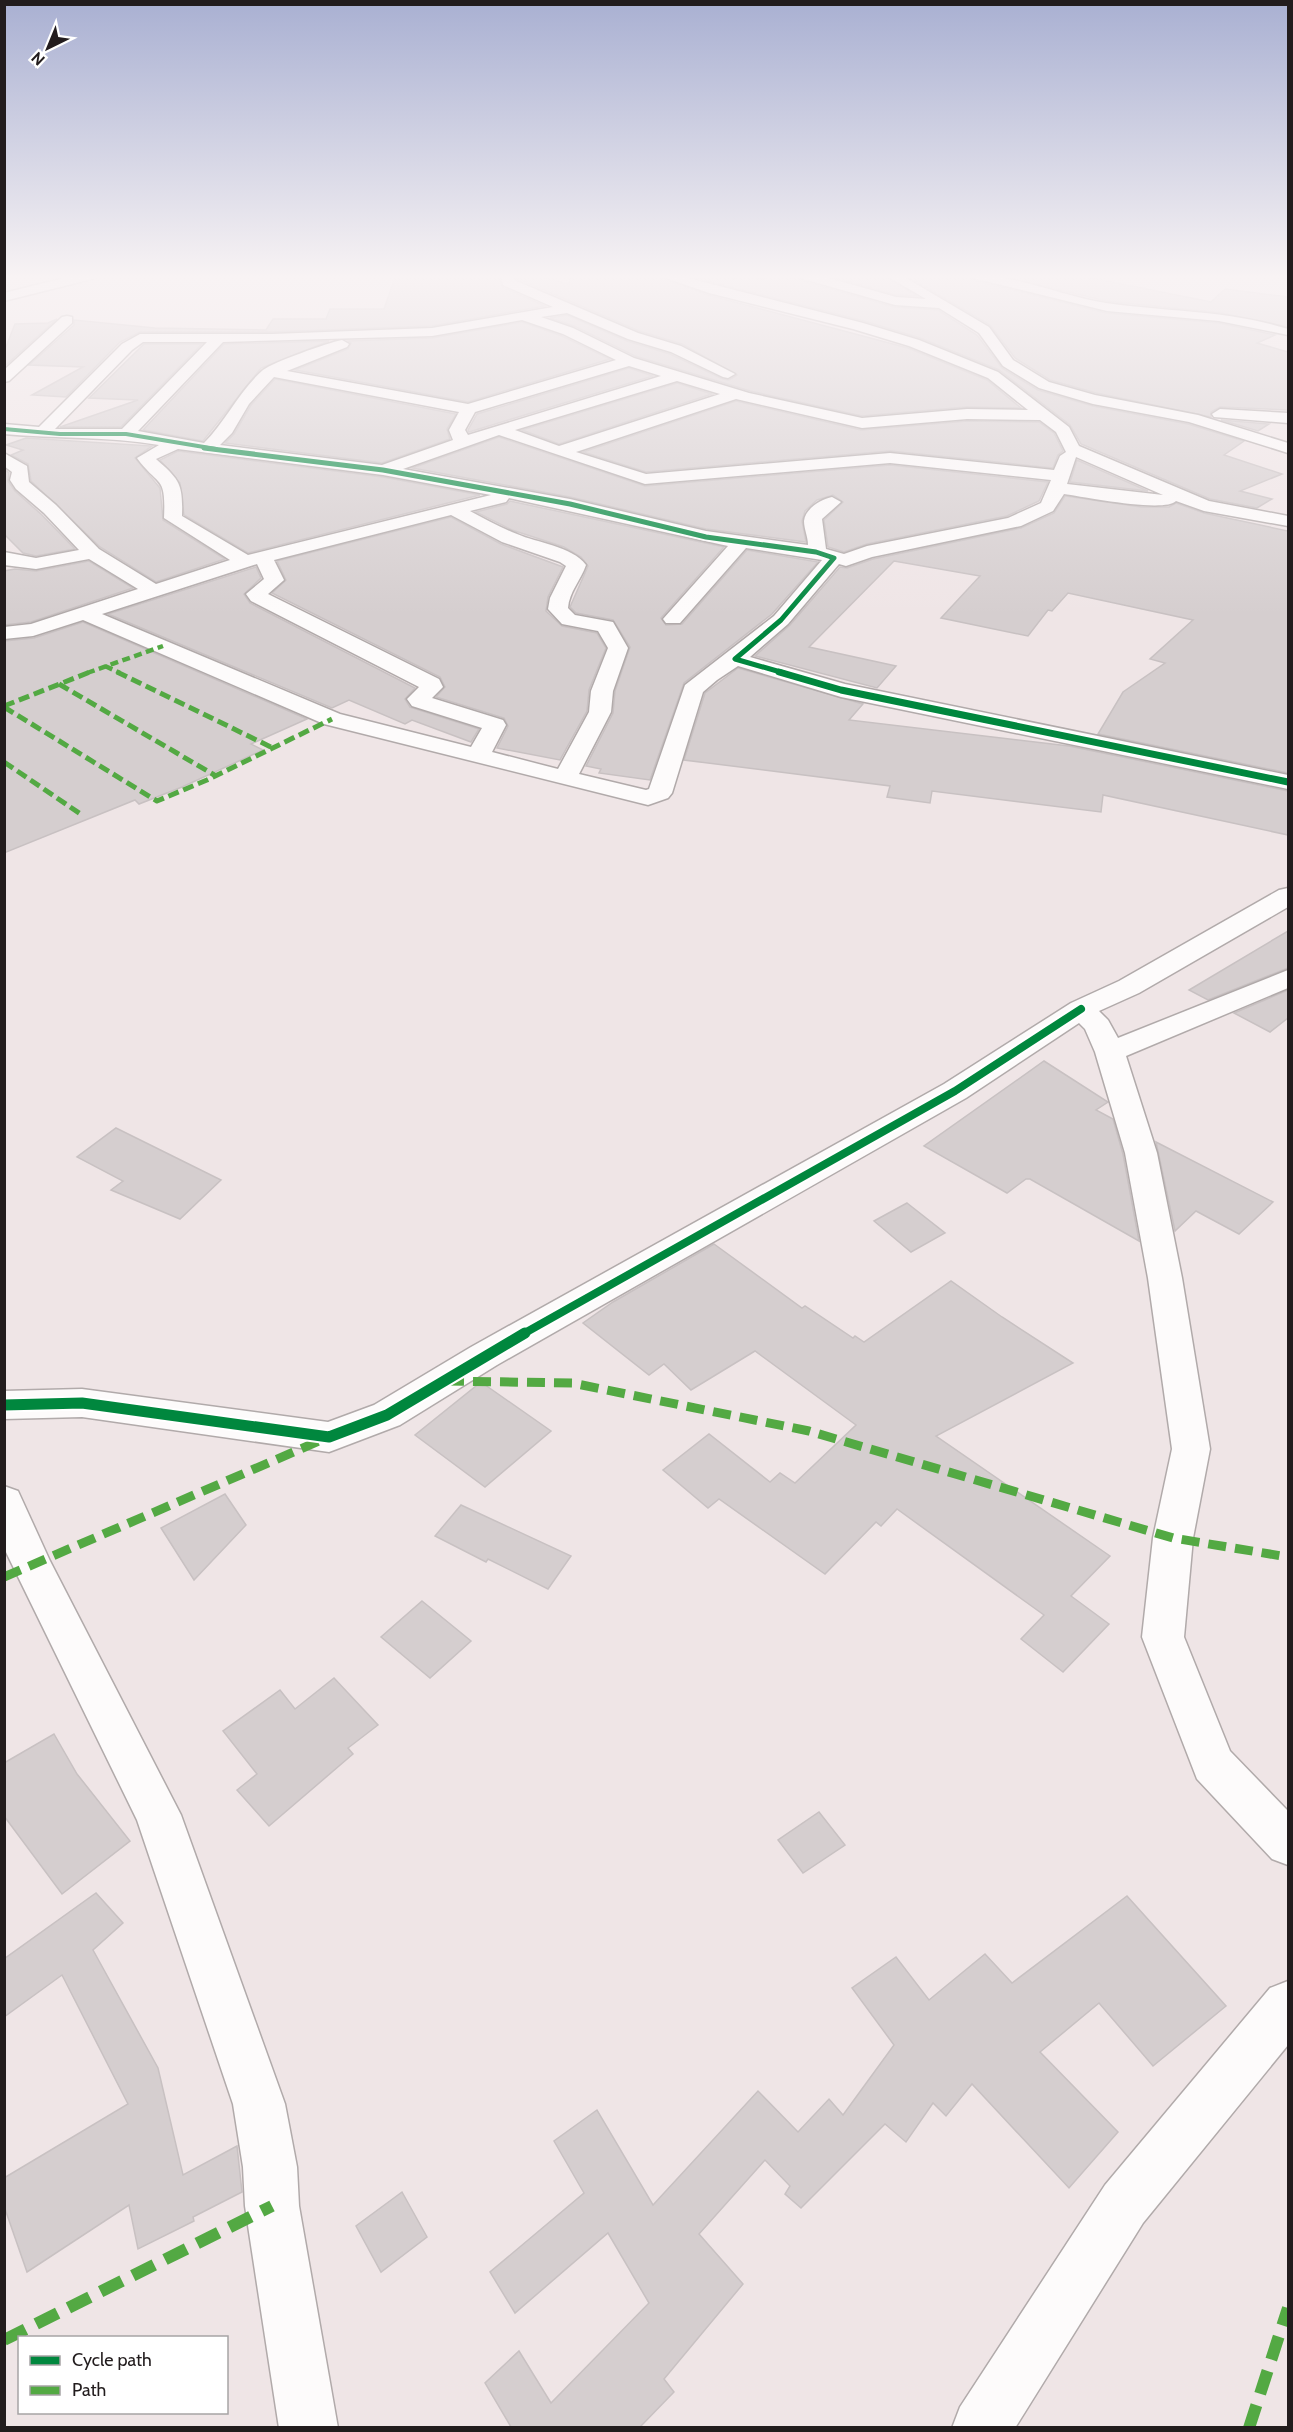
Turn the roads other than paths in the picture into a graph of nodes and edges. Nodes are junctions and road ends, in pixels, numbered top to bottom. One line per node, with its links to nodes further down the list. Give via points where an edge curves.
1 (86, 388): 20 (street)
2 (170, 388): 21 (street)
3 (255, 388): 24 (street)
4 (358, 388): 13 (street)
5 (537, 388): 13 (street)
6 (639, 388): 12 (street)
7 (718, 388): 11 (street)
8 (739, 388): 11 (street)
9 (1010, 388): 14 (street)
10 (1056, 388): 15 (street)
11 (733, 393): 14 (street, via 872,424 967,414); 17 (street)
12 (583, 404): 17 (street); 19 (street)
13 (468, 409): 22 (street, via 457,430)
14 (1044, 415): 26 (street, via 1063,430)
15 (1192, 418): 16 (street, via 1224,414); 25 (street)
16 (1288, 418)
17 (640, 426): 27 (street)
18 (4, 429): 20 (street)
19 (499, 430): 22 (street); 27 (street)
20 (42, 433): 21 (street)
21 (126, 434): 23 (street)
22 (462, 441): 29 (street)
23 (177, 443): 24 (street); 42 (street, via 146,458 169,479 174,490 173,518)
24 (209, 447): 29 (street)
25 (1288, 448)
26 (1072, 449): 31 (street); 33 (street)
27 (559, 452): 30 (street)
28 (4, 458): 39 (street, via 21,470 22,485)
29 (383, 470): 32 (street)
30 (645, 479): 31 (street, via 890,458); 35 (street)
31 (1059, 482): 33 (street, via 1138,499); 40 (street, via 1056,495 1046,508 1001,526 867,552 846,560)
32 (514, 495): 35 (street); 36 (street)
33 (1186, 500): 37 (street)
34 (832, 502): 40 (street, via 815,511 812,518)
35 (570, 504): 38 (street)
36 (452, 509): 42 (street); 49 (street, via 576,565 557,601 558,609 570,620 606,626 618,648 602,691 600,712)
37 (1288, 521)
38 (741, 542): 40 (street); 45 (street)
39 (92, 553): 41 (street, via 33,563); 43 (street)
40 (825, 555): 47 (street, via 781,621)
41 (4, 558)
42 (254, 559): 43 (street); 48 (street, via 274,580 256,594 258,597 431,684 419,697 420,701 495,725)
43 (153, 590): 44 (street)
44 (85, 614): 46 (street, via 33,630); 48 (street, via 332,719)
45 (673, 619)
46 (4, 633)
47 (735, 659): 49 (street, via 693,690 660,792 648,798); 50 (street, via 841,690)
48 (478, 756): 49 (street)
49 (565, 778)
50 (1288, 782)
51 (1288, 896): 53 (street, via 1129,987)
52 (1288, 978): 54 (street)
53 (1080, 1009): 54 (street, via 1098,1026); 55 (street, via 955,1091 484,1356 387,1415 329,1437 82,1403)
54 (1110, 1052): 57 (street, via 1141,1153 1191,1449 1173,1538 1163,1637 1213,1764)
55 (4, 1405)
56 (4, 1502): 59 (street, via 158,1815 259,2104)
57 (1288, 1843)
58 (1288, 2006): 60 (street, via 1124,2204)
59 (309, 2427)
60 (981, 2427)

